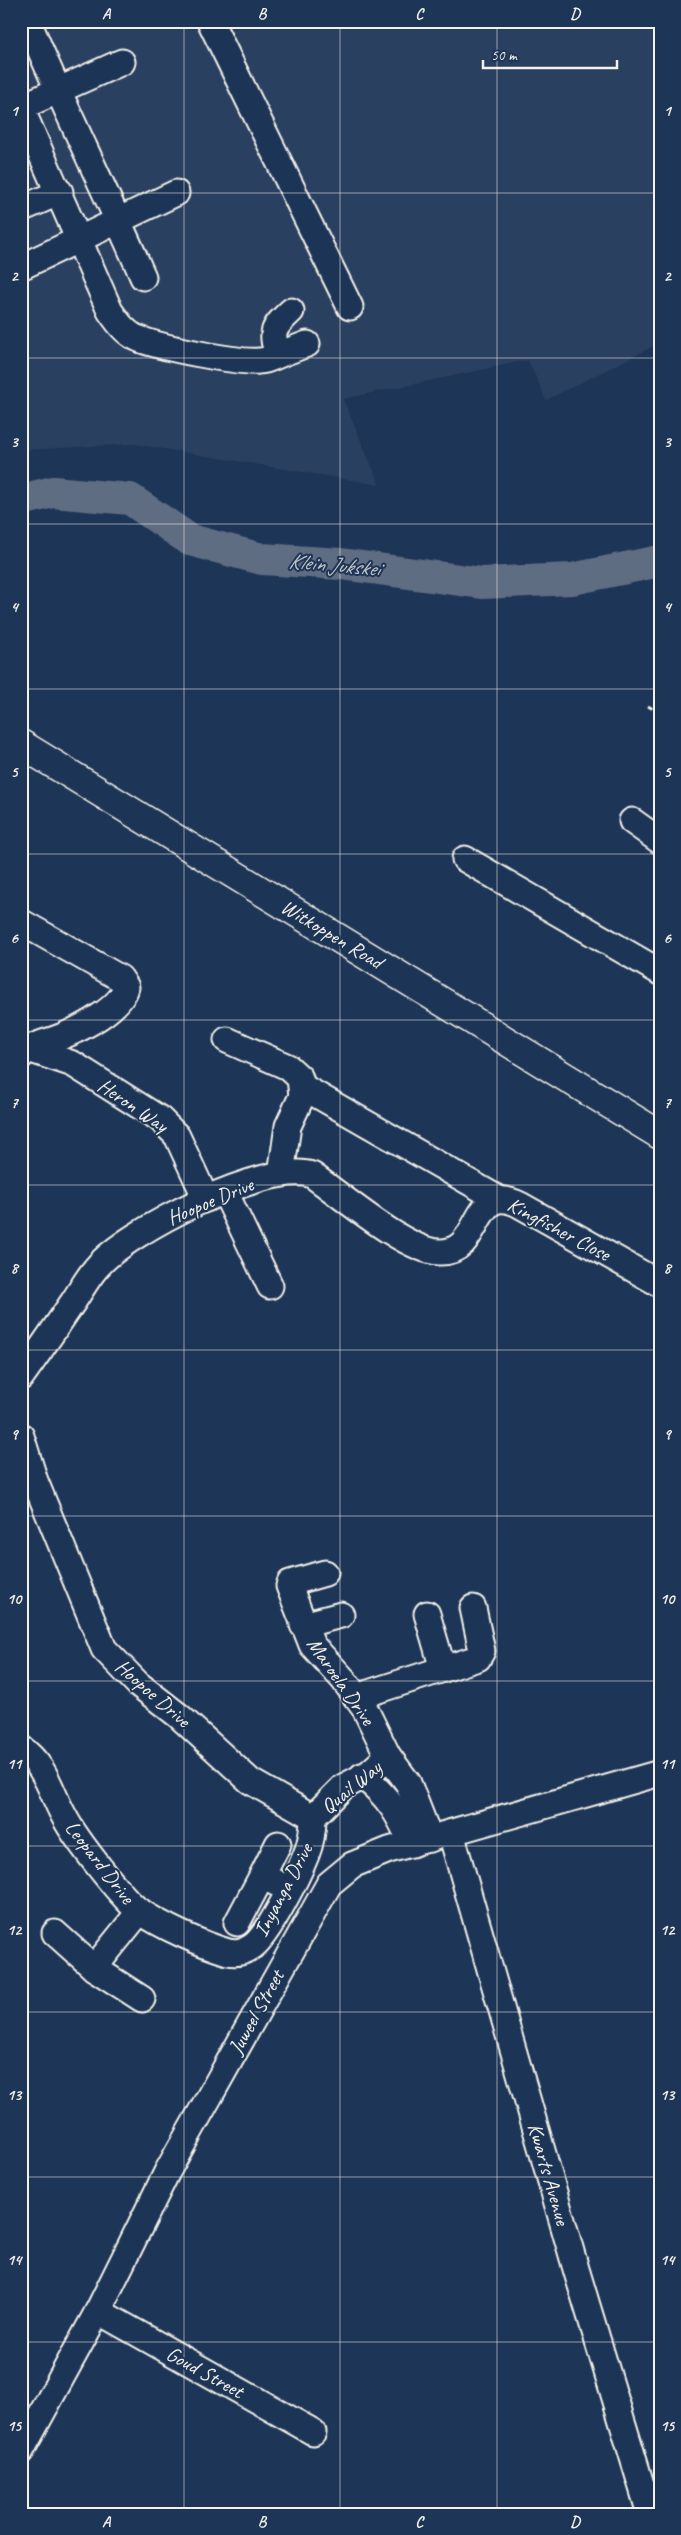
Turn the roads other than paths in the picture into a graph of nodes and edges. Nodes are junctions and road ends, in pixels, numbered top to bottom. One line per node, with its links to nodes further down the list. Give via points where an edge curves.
1 (28, 21): 4 (street)
2 (210, 21): 15 (street)
3 (122, 62): 4 (street)
4 (57, 91): 5 (street); 6 (street)
5 (23, 116): 7 (street)
6 (79, 139): 7 (street); 11 (street)
7 (43, 156): 8 (street)
8 (60, 192): 10 (street); 12 (street)
9 (176, 194): 11 (street)
10 (21, 209)
11 (119, 221): 12 (street); 14 (street)
12 (80, 238): 13 (street); 18 (street, via 110,310 136,338 233,359 259,361)
13 (21, 267)
14 (143, 277)
15 (350, 307)
16 (291, 311): 18 (street, via 275,327 274,342)
17 (307, 344): 18 (street)
18 (278, 355)
19 (21, 744): 28 (main road, Witkoppen Road)
20 (632, 821): 21 (street)
21 (660, 840)
22 (465, 859): 24 (street)
23 (21, 922): 26 (street, via 120,978 126,987 122,998 102,1014 64,1036)
24 (660, 972)
25 (227, 1040): 27 (street, via 288,1067 300,1078)
26 (23, 1051): 30 (street, Heron Way, via 73,1064 160,1119 177,1136)
27 (303, 1086): 29 (street, via 302,1096 288,1126); 31 (street)
28 (654, 1130)
29 (281, 1174): 30 (street, Hoopoe Drive); 32 (street, Hoopoe Drive, via 296,1172 312,1176 396,1234 426,1249)
30 (216, 1195): 34 (street, Heron Way); 35 (street, Hoopoe Drive, via 169,1217 106,1257)
31 (497, 1198): 32 (street, Kingfisher Close, via 486,1208 462,1243); 33 (street, Kingfisher Close, via 520,1205)
32 (447, 1252)
33 (660, 1284)
34 (270, 1286)
35 (29, 1350): 36 (street, Hoopoe Drive)
36 (21, 1377)
37 (21, 1436): 49 (street, Hoopoe Drive, via 35,1481 104,1649 138,1684 179,1716 250,1781)
38 (325, 1573): 42 (street, Maroela Drive, via 290,1583)
39 (473, 1608): 43 (street, via 482,1651 480,1655)
40 (427, 1614): 43 (street)
41 (341, 1615): 42 (street)
42 (303, 1625): 44 (street, Maroela Drive, via 316,1652)
43 (443, 1669): 44 (street)
44 (356, 1696): 46 (street, Maroela Drive)
45 (21, 1748): 54 (street, Leopard Drive, via 43,1769 78,1839)
46 (388, 1756): 48 (street, Quail Way); 50 (street, Maroela Drive, via 408,1782)
47 (660, 1773): 50 (street, Juweel Street)
48 (362, 1776): 49 (street, Quail Way, via 343,1787); 50 (street, via 383,1793)
49 (313, 1817): 53 (street, Inyanga Drive, via 306,1856)
50 (421, 1842): 60 (street, Juweel Street, via 352,1865 323,1892 167,2172); 63 (street, Kwarts Avenue, via 576,2269)
51 (278, 1844): 52 (street)
52 (262, 1876): 53 (street); 55 (street)
53 (288, 1889): 57 (street, Inyanga Drive, via 260,1939)
54 (140, 1911): 57 (street, Leopard Drive, via 219,1950); 58 (street)
55 (236, 1923)
56 (54, 1933): 58 (street)
57 (238, 1954)
58 (94, 1968): 59 (street)
59 (142, 1999)
60 (98, 2311): 61 (street, Goud Street); 62 (street, Juweel Street)
61 (313, 2432)
62 (21, 2451)
63 (650, 2514)

